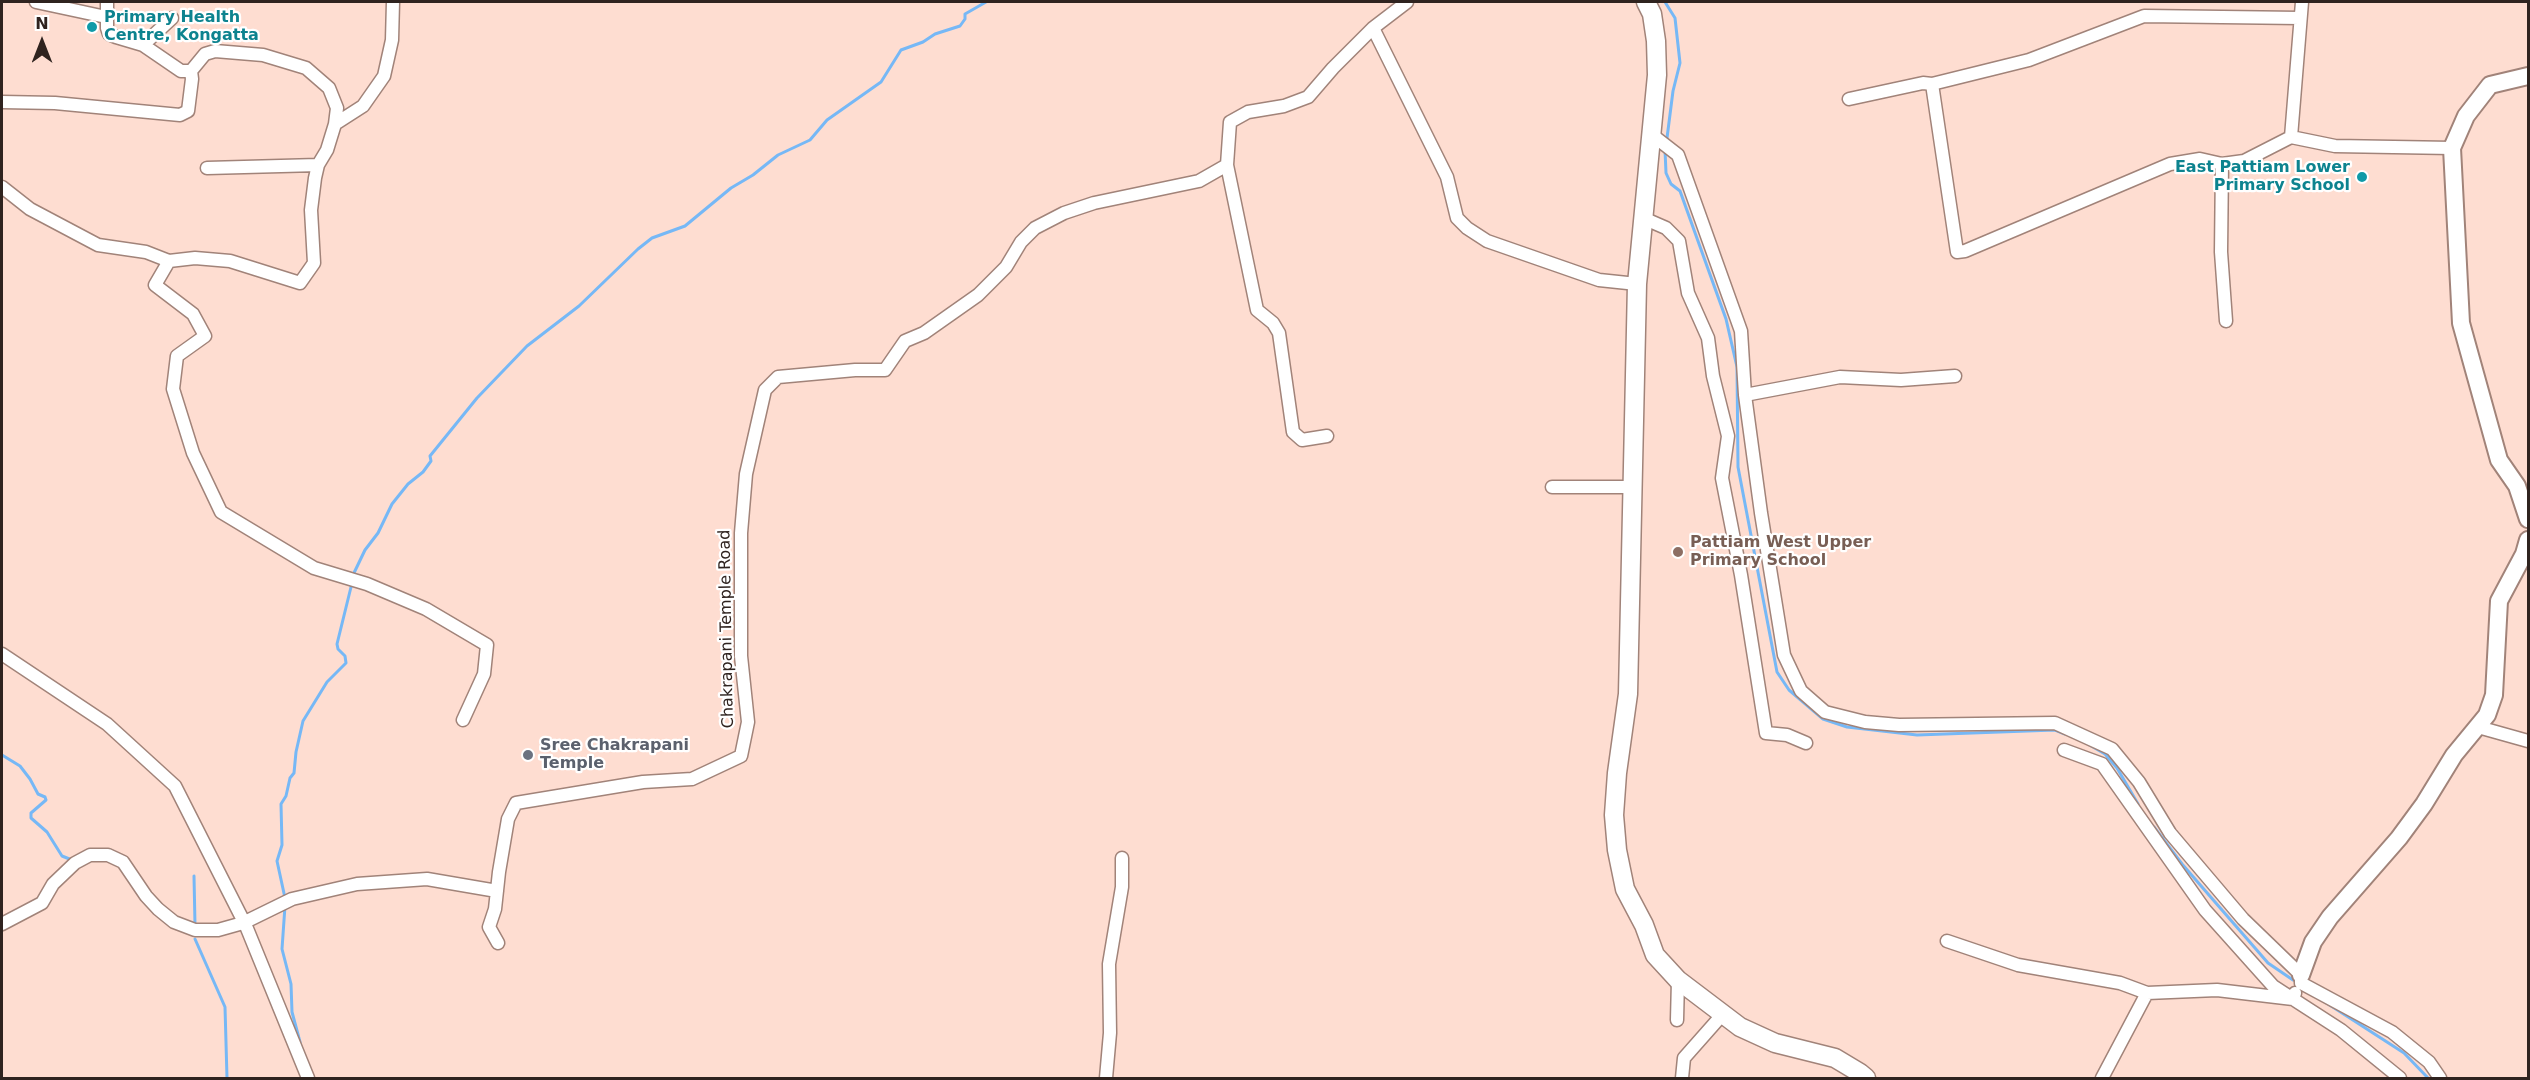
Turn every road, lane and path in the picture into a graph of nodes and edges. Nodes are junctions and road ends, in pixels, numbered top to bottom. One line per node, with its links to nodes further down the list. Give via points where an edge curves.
1 (36, 2): 7 (street)
2 (107, 2): 7 (street)
3 (393, 2): 17 (street, via 392,40 384,76 363,106)
4 (1407, 2): 10 (street)
5 (1646, 2): 18 (main road, via 1656,41)
6 (2302, 2): 9 (street)
7 (106, 17): 11 (street, via 109,34)
8 (172, 18): 11 (street)
9 (2300, 18): 14 (street, via 2144,16 2028,60); 19 (street)
10 (1373, 28): 23 (street, via 1308,97 1248,112 1230,122); 28 (street, via 1447,177 1457,218 1467,228 1488,241 1599,280)
11 (144, 45): 12 (street, via 181,71)
12 (190, 71): 16 (street, via 188,111 180,115); 17 (street, via 205,54 225,50 263,55 306,68 329,88 338,108)
13 (2529, 76): 20 (street, via 2490,85 2466,116)
14 (1932, 84): 15 (street); 21 (street, via 1957,252 2170,164 2200,159)
15 (1849, 99)
16 (2, 102)
17 (335, 124): 22 (street)
18 (1651, 134): 26 (main road); 31 (street, via 1678,154 1716,259 1741,331)
19 (2291, 137): 20 (street, via 2335,146); 21 (street, via 2244,161)
20 (2452, 148): 35 (street, via 2461,323 2499,460 2517,486)
21 (2222, 164): 29 (street, via 2221,252)
22 (318, 165): 24 (street); 27 (street, via 311,210 314,263 300,283 230,261)
23 (1227, 165): 32 (street, via 1257,310 1279,333 1293,432 1302,440); 44 (street, Chakrapani Temple Road, via 1199,181 1094,203 1035,228 1006,267 978,295 924,333 905,341 885,370 778,377 765,390 746,474 741,533 741,656 748,722 741,756 692,778 516,803 508,819)
24 (207, 168)
25 (2, 186): 27 (street, via 30,209 98,245 146,252)
26 (1643, 219): 28 (main road); 41 (street, via 1666,228 1679,241 1688,293 1708,338 1728,436 1722,478 1742,575 1766,733 1787,735)
27 (169, 261): 38 (street, via 155,285 193,314 205,336 177,356 173,389 193,453 220,512 314,568 368,584 426,609 487,645 484,674)
28 (1637, 284): 34 (main road)
29 (2226, 321)
30 (1955, 376): 31 (street, via 1901,380 1840,377)
31 (1745, 395): 49 (street, via 1784,655 1801,691 1825,712 1865,722 2055,723 2112,749 2139,782 2170,833 2243,919)
32 (1327, 436)
33 (1552, 487): 34 (street)
34 (1634, 487): 50 (main road, via 1628,694 1614,815 1617,850 1625,889 1655,955)
35 (2529, 519)
36 (2529, 540): 39 (street, via 2499,601 2494,695)
37 (2, 654): 45 (street, via 107,724 175,786)
38 (463, 720)
39 (2478, 727): 40 (street); 49 (street, via 2454,755 2399,838 2330,917 2313,942)
40 (2529, 741)
41 (1806, 743)
42 (2064, 750): 52 (street, via 2102,764 2205,910 2273,986)
43 (1122, 858): 56 (street, via 1122,887 1109,964)
44 (497, 891): 45 (street, via 427,879 357,884 291,899); 48 (street, Chakrapani Temple Road, via 489,927)
45 (243, 923): 46 (street, via 218,930 195,930 174,922 146,896 123,862 108,855 90,855 53,884 42,903); 55 (street)
46 (2, 924)
47 (1947, 941): 51 (street, via 2018,965 2120,983)
48 (498, 943)
49 (2301, 979): 52 (street); 61 (street, via 2392,1032 2429,1062)
50 (1678, 980): 53 (main road); 54 (street)
51 (2147, 993): 52 (street, via 2217,990); 59 (street)
52 (2293, 999): 60 (street, via 2341,1030)
53 (1722, 1015): 57 (street, via 1684,1059); 58 (main road, via 1775,1043 1835,1058)
54 (1677, 1020)
55 (308, 1078)
56 (1106, 1078)
57 (1682, 1078)
58 (1866, 1078)
59 (2102, 1078)
60 (2400, 1078)
61 (2440, 1078)

